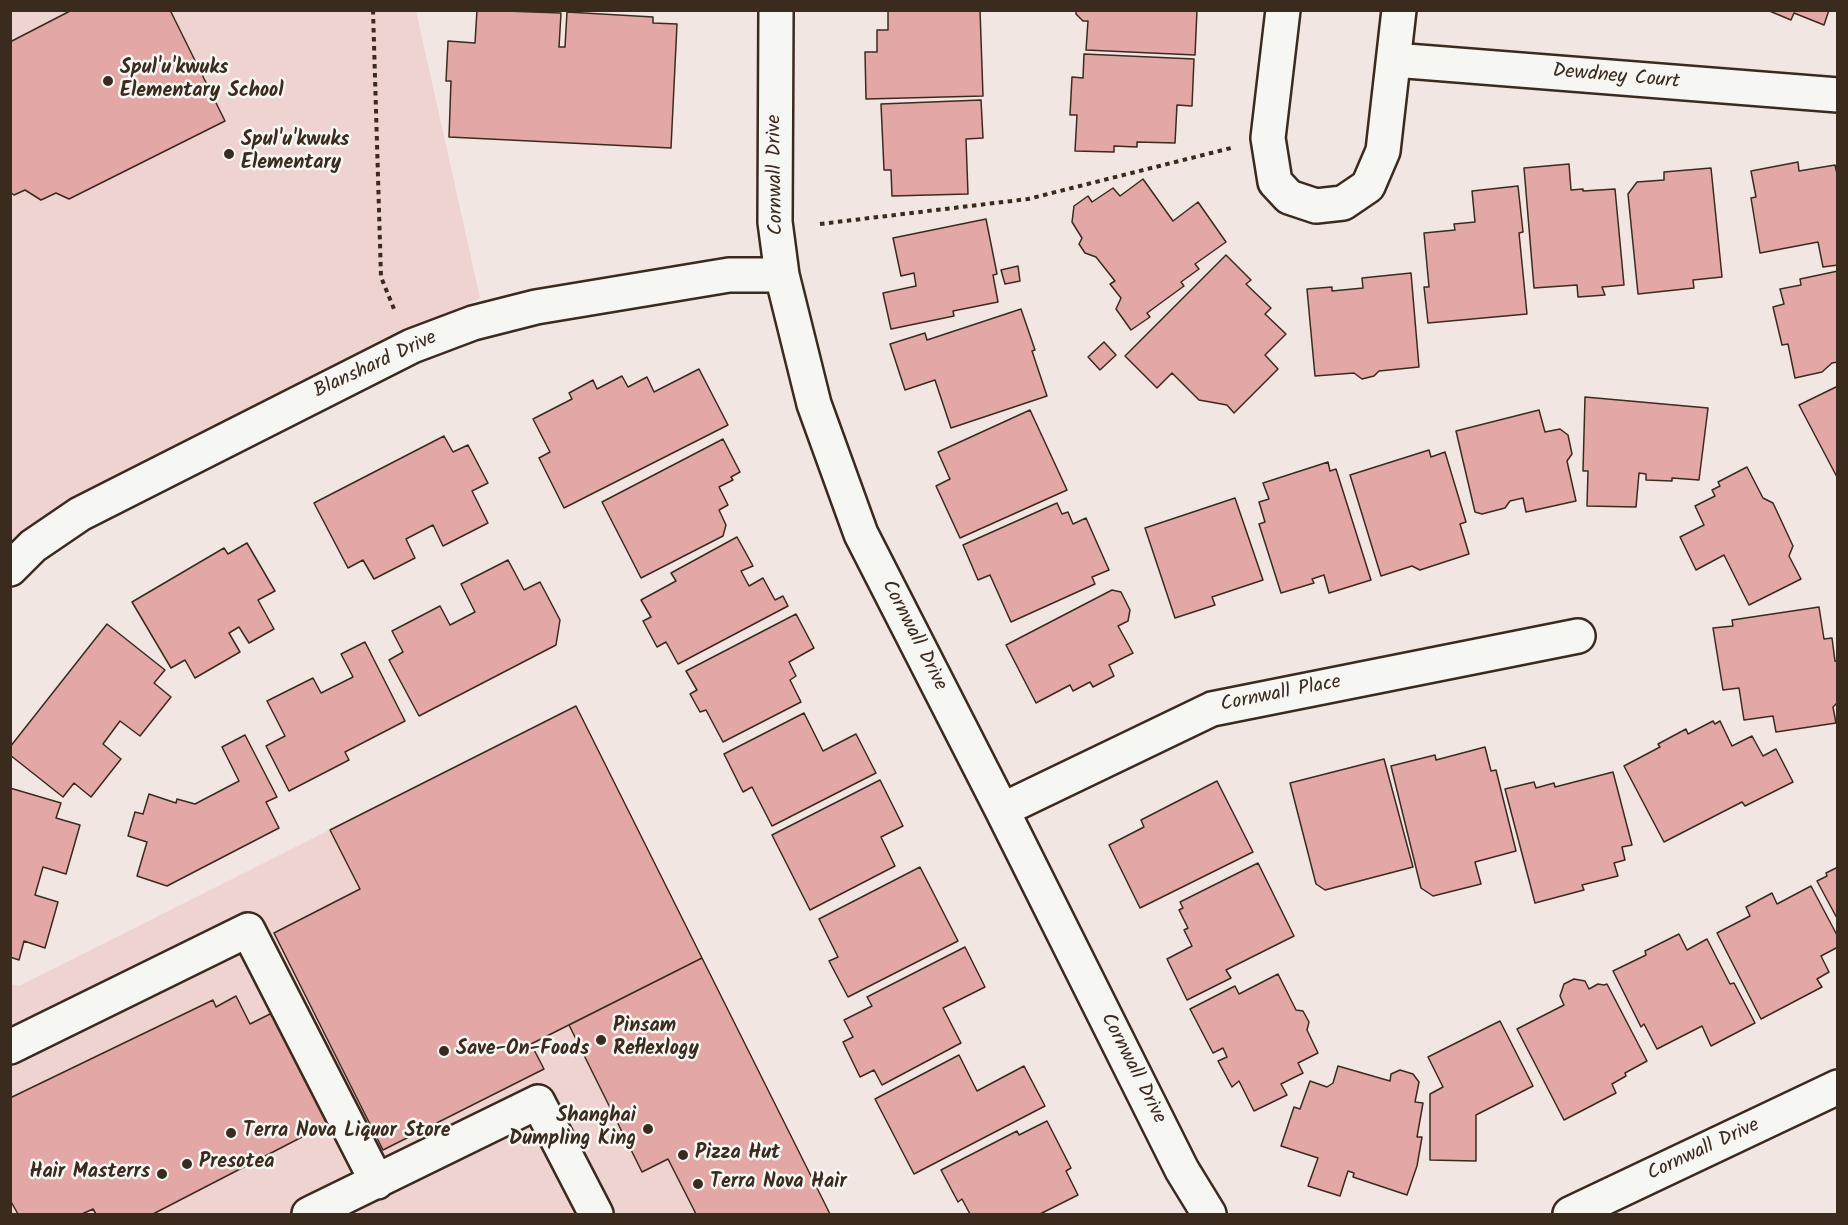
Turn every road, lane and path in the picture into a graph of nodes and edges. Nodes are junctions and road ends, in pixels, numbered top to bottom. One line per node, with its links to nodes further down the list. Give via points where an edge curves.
1 (373, 10): 10 (path, via 381,277)
2 (776, 10): 9 (street, Cornwall Drive, via 775,222)
3 (1283, 10): 7 (street)
4 (1399, 10): 5 (street)
5 (1394, 60): 6 (street, Dewdney Court); 7 (street, via 1383,151 1368,186 1343,203 1316,206 1289,197 1275,182)
6 (1838, 95)
7 (1268, 138): 8 (path, via 1028,199)
8 (820, 224)
9 (782, 274): 11 (street, Blanshard Drive, via 729,275 536,307 473,323 411,346 81,514 33,546); 13 (street, Cornwall Drive, via 814,404 861,534)
10 (394, 309)
11 (10, 569)
12 (1578, 636): 13 (street, Cornwall Place, via 1212,709)
13 (1002, 810): 19 (street, Cornwall Drive, via 1182,1170)
14 (10, 1047): 16 (street, via 248,930)
15 (1838, 1088): 20 (street, Cornwall Drive)
16 (377, 1182): 17 (street); 18 (street, via 538,1102)
17 (309, 1215)
18 (596, 1215)
19 (1209, 1215)
20 (1570, 1215)

